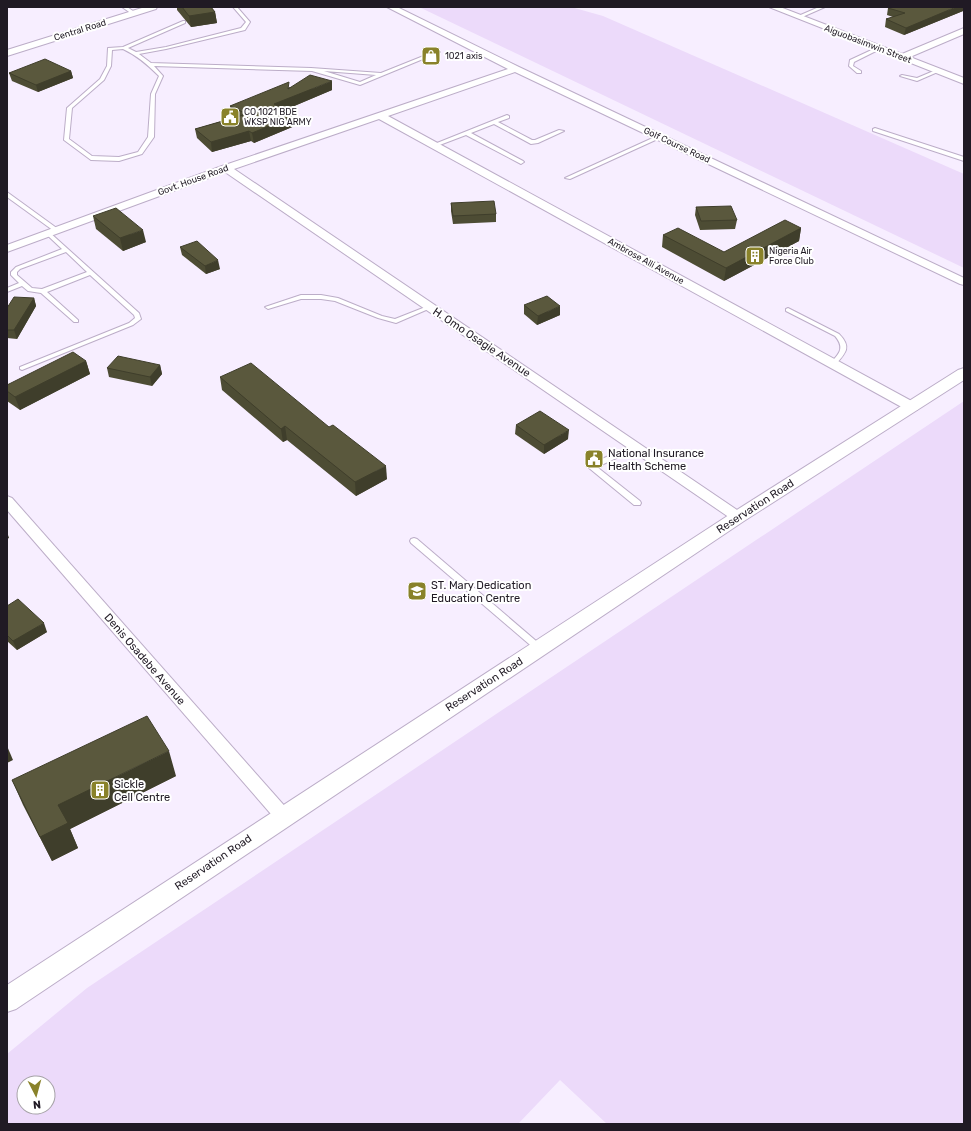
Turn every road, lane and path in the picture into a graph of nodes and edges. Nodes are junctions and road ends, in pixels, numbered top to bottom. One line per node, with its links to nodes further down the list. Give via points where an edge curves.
1 (81, 7): 2 (lane)
2 (87, 7)
3 (124, 7): 9 (lane)
4 (153, 7): 9 (street, Central Road)
5 (235, 7): 17 (lane, via 248,22 243,29)
6 (391, 7): 21 (street, Golf Course Road)
7 (773, 7): 10 (street, Aiguobasimwin Street)
8 (823, 7): 10 (lane)
9 (134, 13): 16 (street, Central Road, via 16,46)
10 (798, 17): 14 (street, Aiguobasimwin Street)
11 (183, 22): 13 (lane)
12 (964, 31): 18 (street)
13 (124, 48): 17 (lane); 19 (lane, via 110,49 109,66 102,80 70,108 66,139 91,158 119,159 140,153 151,137 153,94 161,76)
14 (880, 48): 18 (street, Aiguobasimwin Street); 23 (lane, via 852,61 851,66)
15 (438, 52): 24 (lane)
16 (7, 53)
17 (135, 53): 19 (lane)
18 (903, 57): 22 (street, Aiguobasimwin Street)
19 (150, 64): 20 (lane)
20 (311, 69): 24 (lane); 24 (lane, via 360,84)
21 (516, 69): 27 (street, Govt. House Road); 33 (street, Golf Course Road)
22 (938, 71): 25 (lane, via 916,81); 26 (street, Aiguobasimwin Street)
23 (859, 72)
24 (382, 74)
25 (902, 76)
26 (964, 81)
27 (381, 116): 34 (street, Ambrose Alli Avenue); 37 (street, Govt. House Road)
28 (507, 117): 29 (lane)
29 (494, 122): 31 (lane, via 531,142); 32 (lane)
30 (875, 130): 35 (lane)
31 (561, 131)
32 (467, 133): 34 (lane); 36 (lane)
33 (659, 137): 38 (lane); 44 (street, Golf Course Road)
34 (435, 145): 52 (street, Ambrose Alli Avenue)
35 (964, 159)
36 (521, 162)
37 (226, 168): 40 (street, Govt. House Road); 49 (street, H. Omo Osagie Avenue)
38 (568, 178)
39 (7, 194): 40 (lane)
40 (52, 232): 41 (street, Govt. House Road); 42 (lane)
41 (7, 249)
42 (66, 250): 43 (lane); 45 (lane, via 18,268 14,275)
43 (91, 272): 47 (lane); 53 (lane, via 137,314 138,319)
44 (964, 282)
45 (23, 284): 46 (lane); 47 (lane, via 30,290)
46 (7, 290)
47 (43, 291): 51 (lane)
48 (268, 307): 49 (lane, via 301,297 321,297 336,299 396,321)
49 (430, 307): 56 (street, H. Omo Osagie Avenue)
50 (788, 310): 52 (lane, via 837,335 843,341 842,354)
51 (76, 321)
52 (833, 364): 55 (street, Ambrose Alli Avenue)
53 (22, 368)
54 (964, 373): 55 (street, Reservation Road)
55 (912, 407): 59 (street, Reservation Road)
56 (635, 446): 58 (lane, via 593,468); 59 (street, H. Omo Osagie Avenue)
57 (7, 501): 62 (street, Denis Osadebe Avenue)
58 (637, 503)
59 (738, 516): 61 (street, Reservation Road)
60 (414, 541): 61 (lane)
61 (539, 648): 62 (street, Reservation Road)
62 (283, 816): 63 (street, Reservation Road)
63 (7, 1000)

